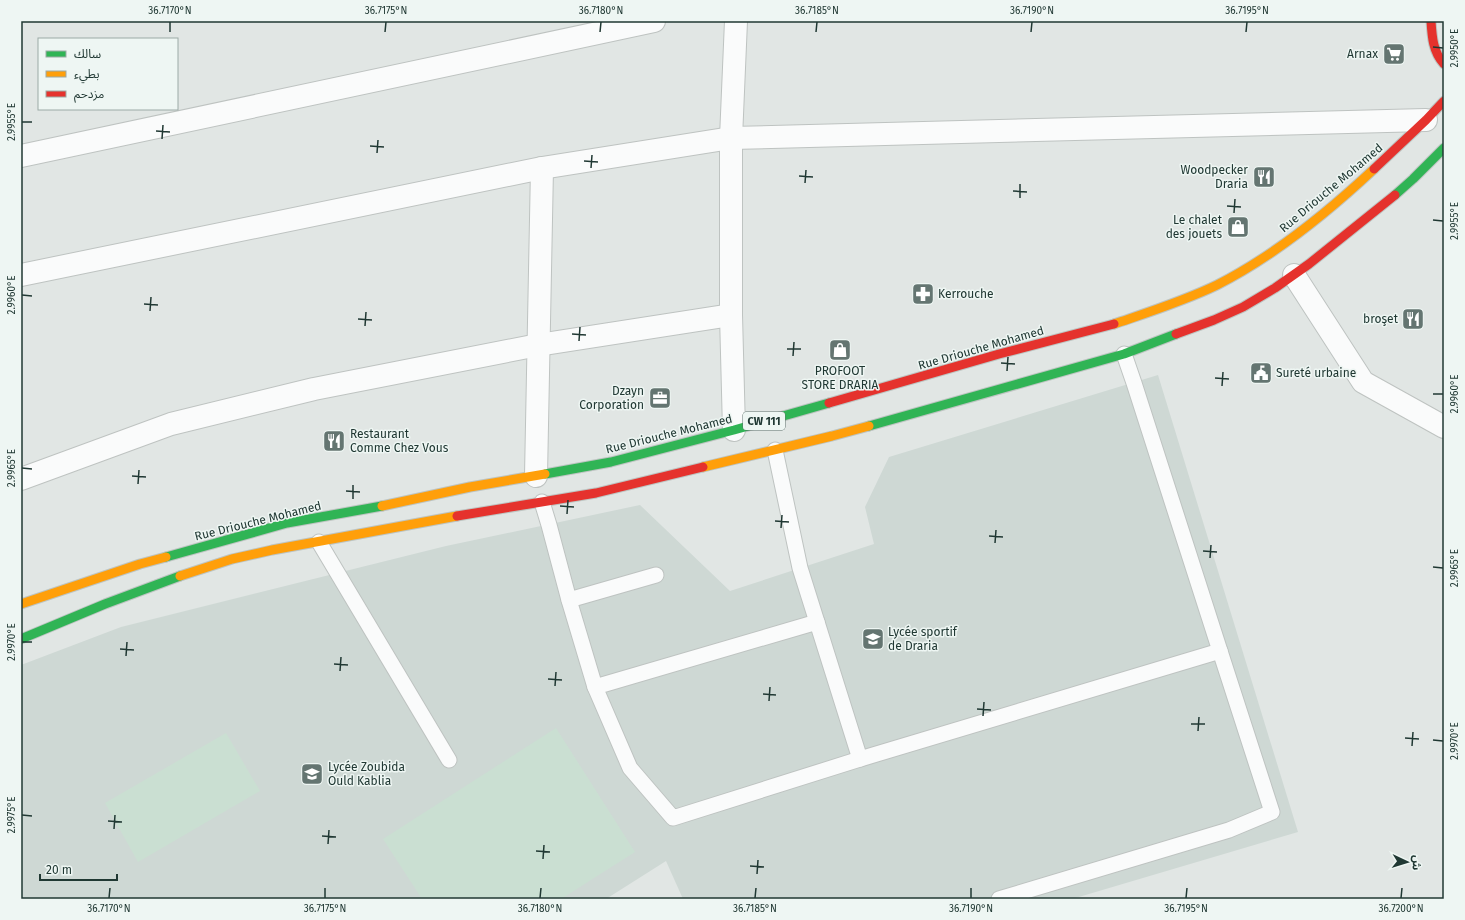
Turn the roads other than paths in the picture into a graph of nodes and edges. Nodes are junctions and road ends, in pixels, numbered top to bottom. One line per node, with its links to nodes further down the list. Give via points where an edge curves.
1 (654, 21): 9 (street)
2 (736, 21): 7 (street)
3 (1431, 21): 4 (main road, via 1434,46 1440,61)
4 (1444, 64)
5 (1444, 101): 6 (main road, Rue Driouche Mohamed / CW 111)
6 (1426, 120): 7 (street); 17 (main road, Rue Driouche Mohamed / CW 111, via 1313,222 1275,250 1218,284 1188,298 1114,324 999,354)
7 (731, 138): 10 (street); 13 (street)
8 (1444, 148): 12 (main road, CW 111, via 1390,199)
9 (21, 156)
10 (542, 168): 11 (street); 14 (street)
11 (21, 275)
12 (1294, 275): 15 (main road, CW 111, via 1243,307); 16 (street, via 1363,382)
13 (730, 315): 14 (street); 17 (street)
14 (538, 345): 19 (street); 20 (street, via 314,389 171,424)
15 (1124, 354): 18 (main road, CW 111); 28 (lane)
16 (1444, 427)
17 (734, 430): 19 (main road, Rue Driouche Mohamed / CW 111, via 611,462)
18 (775, 450): 21 (main road, CW 111, via 596,493); 26 (lane, via 800,568)
19 (536, 476): 25 (main road, Rue Driouche Mohamed / CW 111, via 288,523 140,564)
20 (21, 479)
21 (542, 502): 22 (main road, CW 111); 24 (lane)
22 (319, 542): 27 (main road, CW 111, via 272,550 194,571); 31 (lane)
23 (656, 575): 24 (lane)
24 (569, 600): 29 (lane)
25 (21, 604)
26 (817, 622): 29 (lane); 30 (lane)
27 (21, 639)
28 (1220, 651): 30 (lane); 32 (lane, via 1272,812 1229,830)
29 (595, 687): 30 (lane, via 630,768 673,818)
30 (860, 759)
31 (449, 760)
32 (999, 899)

